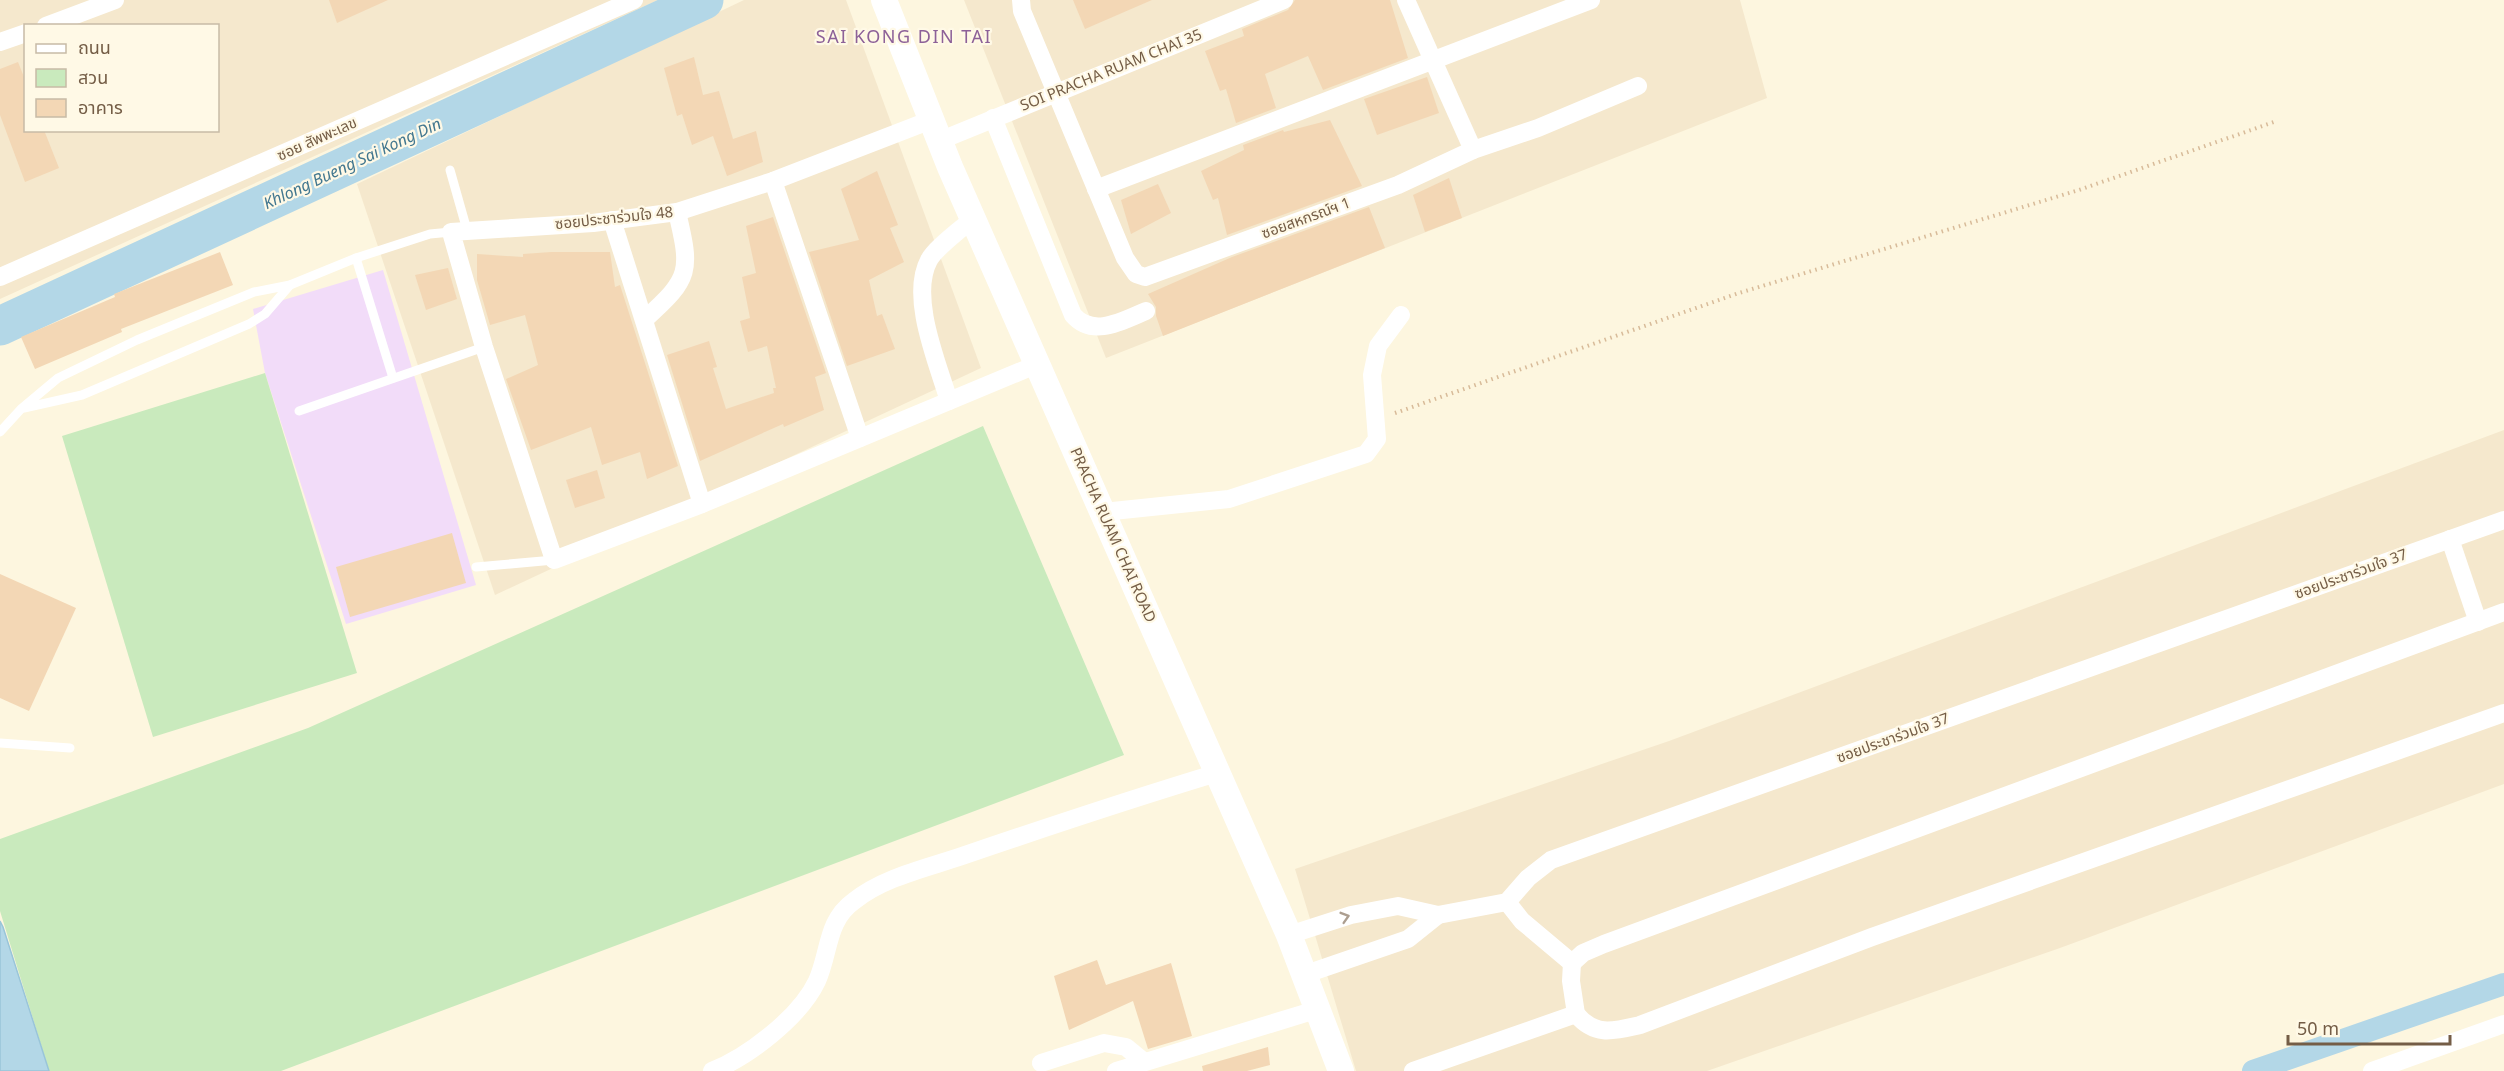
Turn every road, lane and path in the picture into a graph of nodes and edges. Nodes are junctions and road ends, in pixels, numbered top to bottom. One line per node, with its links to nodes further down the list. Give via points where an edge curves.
1 (115, 0): 8 (street)
2 (634, 0): 26 (street, ซอย สัพพะเลข)
3 (1021, 0): 13 (street)
4 (1284, 0): 13 (street, SOI PRACHA RUAM CHAI 35)
5 (1406, 0): 11 (street)
6 (1591, 0): 11 (street)
7 (885, 3): 16 (main road, PRACHA RUAM CHAI ROAD)
8 (51, 24)
9 (24, 34): 10 (street)
10 (0, 42)
11 (1433, 60): 17 (street); 20 (street)
12 (1638, 86): 17 (street, ซอยสหกรณ์ฯ 1)
13 (1055, 92): 14 (street, SOI PRACHA RUAM CHAI 35); 20 (street)
14 (993, 118): 16 (street, SOI PRACHA RUAM CHAI 35); 28 (street, via 1073,315 1081,324 1092,327 1110,326)
15 (2274, 122): 37 (path, via 2079,190 1739,293)
16 (935, 130): 19 (street, ซอยประชาร่วมใจ 48); 22 (main road, PRACHA RUAM CHAI ROAD)
17 (1473, 150): 20 (street, ซอยสหกรณ์ฯ 1, via 1398,185 1151,276 1136,274 1130,268)
18 (450, 170): 24 (lane)
19 (773, 181): 21 (street, ซอยประชาร่วมใจ 48); 39 (street)
20 (1096, 189)
21 (678, 212): 23 (street, ซอยประชาร่วมใจ 48); 30 (street, via 687,252 686,270 678,286)
22 (973, 218): 32 (main road, PRACHA RUAM CHAI ROAD); 34 (street, via 930,258 925,272 925,318)
23 (612, 220): 24 (street, ซอยประชาร่วมใจ 48); 30 (street)
24 (459, 231): 25 (lane, ซอยประชาร่วมใจ 48, via 430,234); 31 (street)
25 (356, 258): 27 (lane, ซอยประชาร่วมใจ 48); 33 (lane)
26 (0, 277)
27 (290, 285): 35 (lane, ซอยประชาร่วมใจ 48, via 254,292 85,363 58,378); 35 (lane, via 266,314 249,324 82,395)
28 (1146, 311)
29 (1401, 315): 37 (street, via 1378,346 1372,375)
30 (645, 320): 40 (street)
31 (484, 347): 33 (lane); 44 (street)
32 (1038, 364): 34 (street); 41 (main road, PRACHA RUAM CHAI ROAD)
33 (393, 378): 36 (lane)
34 (949, 401): 39 (street)
35 (21, 409): 38 (lane, ซอยประชาร่วมใจ 48)
36 (298, 411)
37 (1377, 419): 41 (street, via 1377,439 1366,454 1273,486 1229,499)
38 (0, 432)
39 (860, 438): 40 (street)
40 (702, 504): 44 (street)
41 (1103, 512): 51 (main road, PRACHA RUAM CHAI ROAD)
42 (2504, 520): 43 (street, ซอยประชาร่วมใจ 37)
43 (2450, 539): 47 (street); 52 (street, ซอยประชาร่วมใจ 37, via 1551,860)
44 (554, 560): 45 (lane)
45 (476, 567)
46 (2504, 612): 47 (street)
47 (2478, 622): 55 (street, via 1604,944)
48 (2504, 713): 58 (street, via 1872,937 1640,1025 1610,1032 1594,1030)
49 (0, 743): 50 (lane)
50 (70, 748)
51 (1217, 772): 54 (main road, PRACHA RUAM CHAI ROAD); 62 (street, via 1073,817 873,889 841,912 831,930 817,981 804,1001 750,1052)
52 (1507, 902): 53 (street); 55 (street, via 1522,921)
53 (1438, 915): 54 (street, one-way to 53, via 1351,915 1398,906); 56 (street, via 1408,939)
54 (1289, 935): 56 (main road, PRACHA RUAM CHAI ROAD)
55 (1572, 963): 58 (street)
56 (1306, 974): 57 (main road, PRACHA RUAM CHAI ROAD)
57 (1319, 1009): 60 (street); 64 (main road, PRACHA RUAM CHAI ROAD)
58 (1576, 1014): 65 (street)
59 (2504, 1023): 66 (street)
60 (1143, 1061): 61 (street, via 1126,1047 1104,1043); 63 (street)
61 (1041, 1063)
62 (712, 1071)
63 (1116, 1071)
64 (1341, 1071)
65 (1413, 1071)
66 (2372, 1071)

